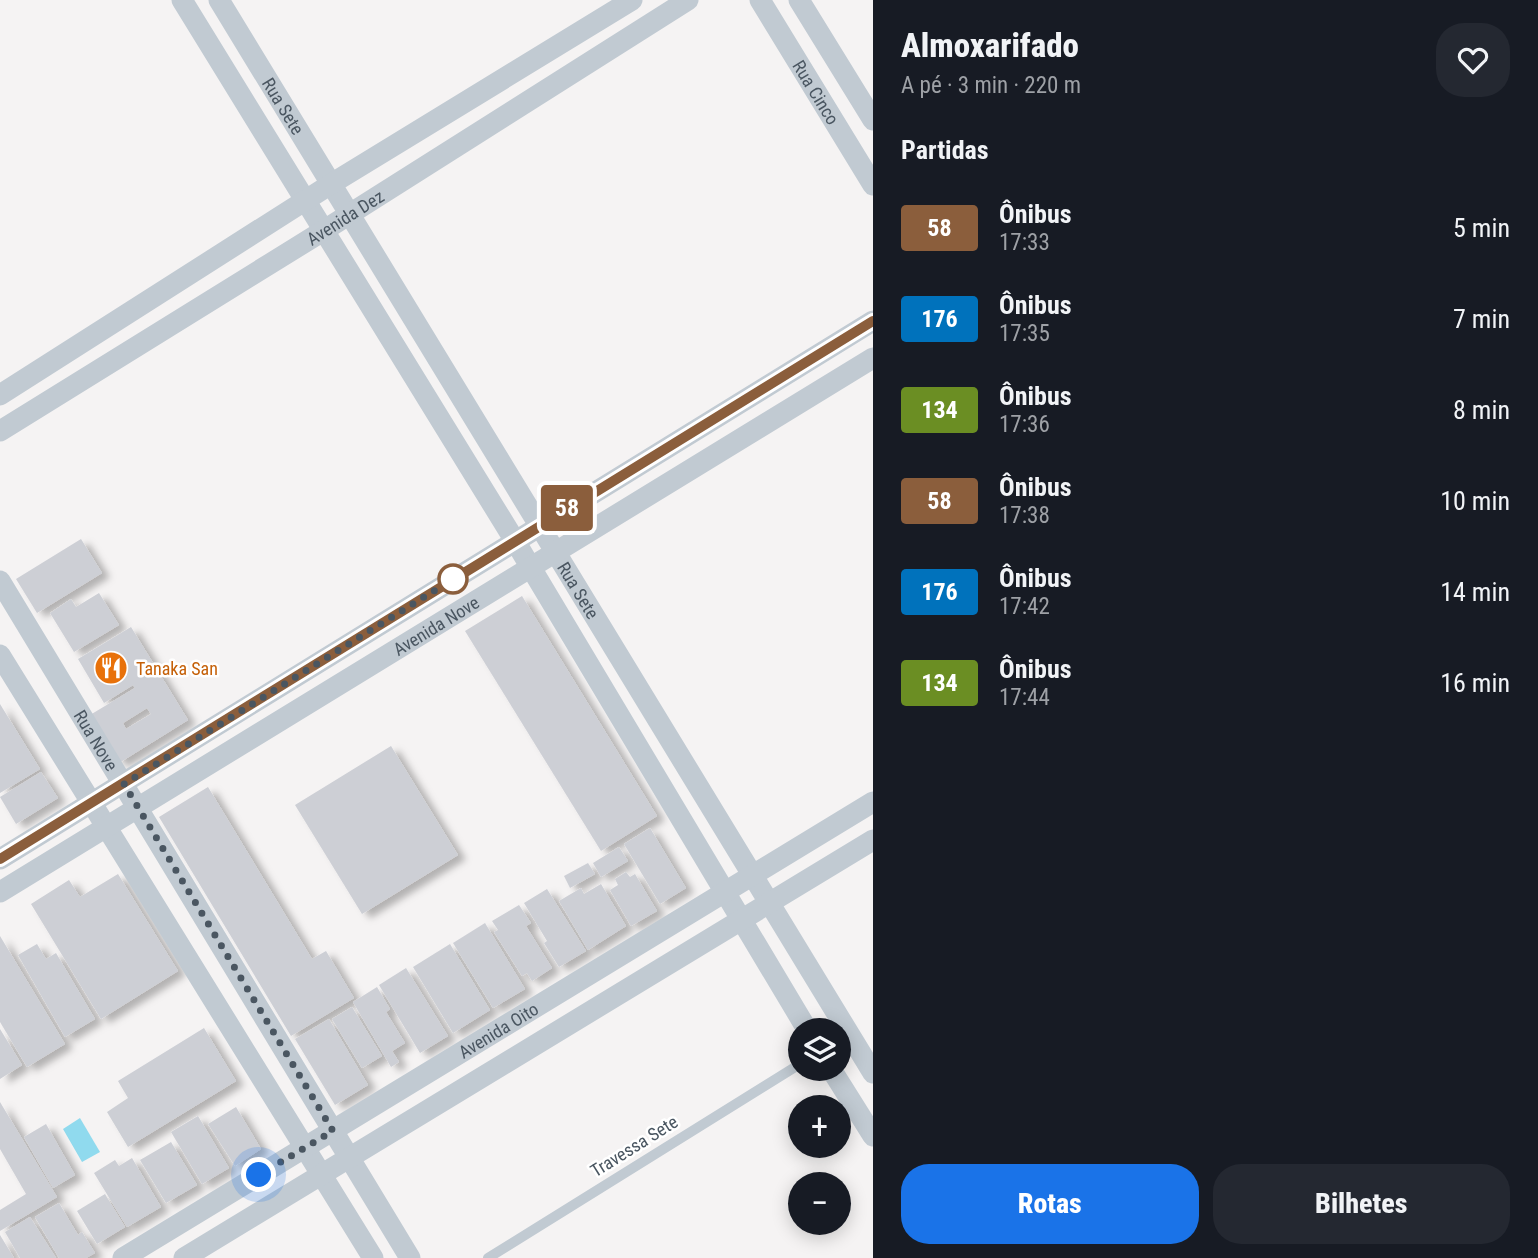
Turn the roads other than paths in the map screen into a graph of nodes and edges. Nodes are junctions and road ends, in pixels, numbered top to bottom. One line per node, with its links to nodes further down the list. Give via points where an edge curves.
1 (182, 0): 10 (street, Rua Sete)
2 (219, 0): 8 (street, Rua Sete)
3 (632, 0): 8 (street, Avenida Dez)
4 (688, 0): 11 (street, Avenida Dez)
5 (760, 0): 9 (street, Rua Cinco)
6 (799, 0): 7 (street, Rua Cinco)
7 (873, 120)
8 (331, 184): 10 (street, Avenida Dez); 11 (street, Rua Sete)
9 (873, 185)
10 (305, 202): 12 (street, Rua Sete); 15 (street, Avenida Dez)
11 (349, 214): 12 (street, Avenida Dez); 17 (street, Rua Sete)
12 (323, 231): 16 (street, Avenida Dez); 18 (street, Rua Sete)
13 (873, 321): 17 (street, Avenida Nove)
14 (873, 358): 19 (street, Avenida Nove)
15 (0, 395)
16 (0, 431)
17 (539, 525): 18 (street, Avenida Nove); 19 (street, Rua Sete)
18 (515, 541): 20 (street, Rua Sete); 23 (street, Avenida Nove)
19 (556, 553): 20 (street, Avenida Nove); 30 (street, Rua Sete)
20 (531, 568): 26 (street, Avenida Nove); 32 (street, Rua Sete)
21 (0, 581): 23 (street, Rua Nove)
22 (0, 655): 25 (street)
23 (124, 784): 25 (street, Avenida Nove); 26 (street, Rua Nove)
24 (873, 802): 30 (street, Avenida Oito)
25 (92, 803): 27 (street); 29 (street, Avenida Nove)
26 (137, 807): 27 (street, Avenida Nove); 39 (street, Rua Nove)
27 (106, 826): 31 (street, Avenida Nove); 41 (street)
28 (873, 840): 33 (street, Avenida Oito)
29 (0, 859)
30 (753, 875): 32 (street, Avenida Oito); 33 (street, Rua Sete)
31 (0, 892)
32 (726, 893): 34 (street, Rua Sete); 39 (street, Avenida Oito)
33 (769, 902): 34 (street, Avenida Oito); 37 (street, Rua Sete)
34 (742, 920): 35 (street, Rua Sete); 42 (street, Avenida Oito)
35 (800, 1018)
36 (788, 1071): 48 (lane, Travessa Sete)
37 (873, 1073)
38 (839, 1081): 40 (street)
39 (333, 1131): 41 (street, Avenida Oito); 42 (street, Rua Nove)
40 (873, 1136)
41 (305, 1147): 43 (street); 44 (street, Avenida Oito)
42 (349, 1157): 43 (street, Avenida Oito); 47 (street, Rua Nove)
43 (321, 1174): 45 (street, Avenida Oito); 46 (street)
44 (123, 1258)
45 (184, 1258)
46 (373, 1258)
47 (410, 1258)
48 (488, 1258)

